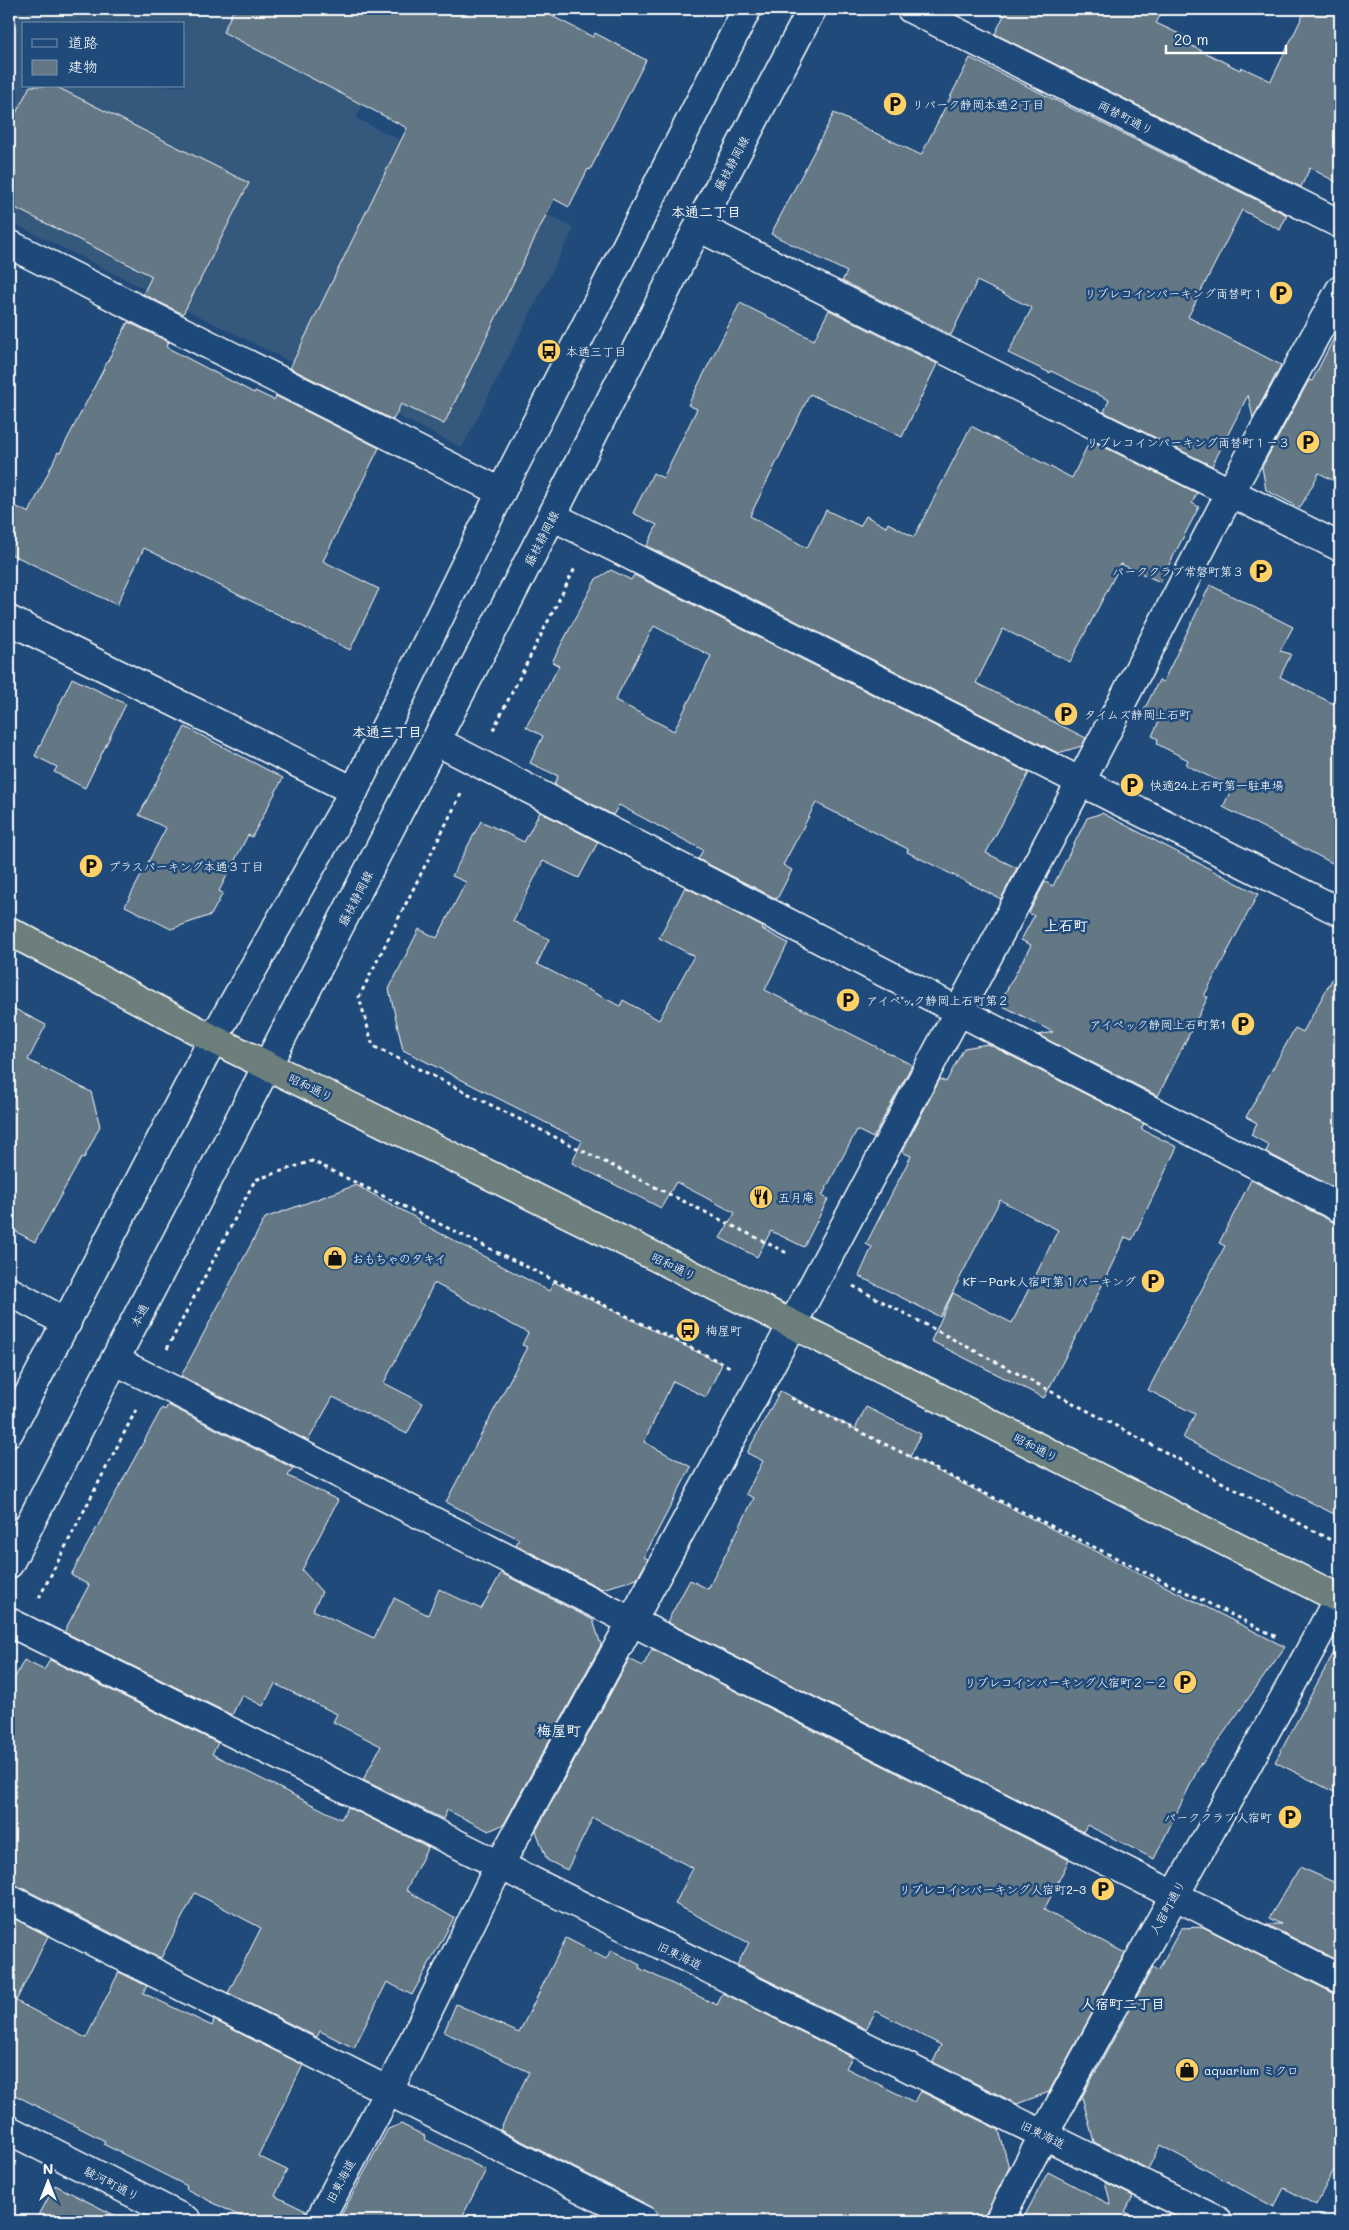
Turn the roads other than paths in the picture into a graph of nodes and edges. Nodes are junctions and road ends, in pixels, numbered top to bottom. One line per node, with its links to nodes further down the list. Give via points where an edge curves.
1 (747, 9): 9 (street)
2 (812, 9): 5 (street, 藤枝静岡線)
3 (911, 9): 4 (street, 両替町通り)
4 (1340, 224)
5 (698, 227): 8 (street); 10 (street, 藤枝静岡線)
6 (9, 244): 9 (street)
7 (1340, 290): 8 (street)
8 (1231, 491): 11 (street); 14 (street)
9 (501, 492): 15 (street)
10 (552, 516): 13 (street, 藤枝静岡線); 14 (street)
11 (1340, 547)
12 (9, 620): 15 (street)
13 (436, 741): 18 (street); 20 (street, 藤枝静岡線)
14 (1080, 781): 16 (street); 18 (street)
15 (354, 791): 19 (street)
16 (1340, 912)
17 (9, 931): 19 (highway, 昭和通り)
18 (956, 1010): 21 (street); 24 (street)
19 (213, 1039): 20 (highway, 昭和通り); 23 (street)
20 (268, 1066): 24 (highway, 昭和通り); 25 (street, 本通)
21 (1340, 1208)
22 (9, 1291): 23 (street)
23 (67, 1323): 26 (street)
24 (792, 1324): 28 (highway, 昭和通り); 29 (street)
25 (116, 1361): 27 (street, 本通); 29 (street)
26 (9, 1432)
27 (9, 1564)
28 (1340, 1597): 32 (street, 人宿町通り)
29 (632, 1620): 31 (street); 32 (street)
30 (9, 1622): 31 (street)
31 (499, 1866): 35 (street, 旧東海道); 37 (street, 旧東海道)
32 (1174, 1894): 34 (street); 37 (street, 人宿町通り)
33 (9, 1899): 35 (street)
34 (1340, 1979)
35 (388, 2092): 39 (street, 旧東海道); 40 (street)
36 (9, 2130): 38 (street, 駿河町通り)
37 (1043, 2134): 41 (street, 人宿町通り); 42 (street, 旧東海道)
38 (188, 2221)
39 (319, 2221)
40 (645, 2221)
41 (999, 2221)
42 (1218, 2221)

